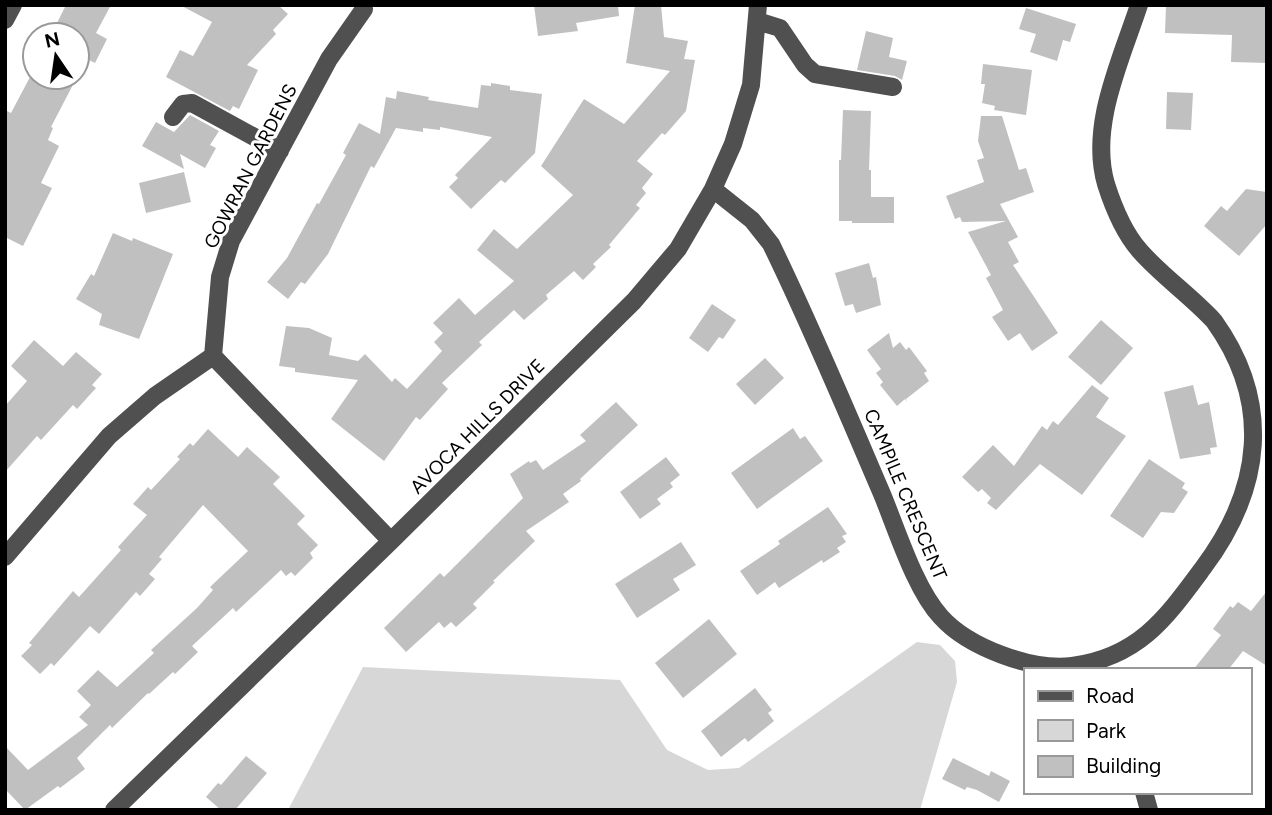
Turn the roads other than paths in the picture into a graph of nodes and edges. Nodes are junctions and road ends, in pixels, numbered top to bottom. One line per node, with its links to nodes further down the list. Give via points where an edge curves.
1 (13, 5): 5 (street)
2 (1139, 5): 13 (street, CAMPILE CRESCENT, via 1105,113 1101,138 1105,180 1113,205 1138,249 1215,322 1244,362 1259,408 1260,450 1247,497 1225,540 1164,620)
3 (364, 9): 8 (street, GOWRAN GARDENS, via 329,59)
4 (758, 13): 6 (street, via 780,28 815,75); 9 (street, AVOCA HILLS DRIVE, via 751,85)
5 (5, 20)
6 (893, 87)
7 (173, 117): 8 (street, via 183,104 192,103)
8 (280, 150): 10 (street, GOWRAN GARDENS, via 231,241 220,277)
9 (713, 190): 11 (street, AVOCA HILLS DRIVE, via 678,249 634,301); 13 (street, CAMPILE CRESCENT, via 752,220 771,244 920,584 939,616 961,634 1031,664)
10 (213, 356): 11 (street); 12 (street, via 155,396 109,436)
11 (391, 541): 14 (street, AVOCA HILLS DRIVE)
12 (5, 557)
13 (1107, 664)
14 (114, 810)

